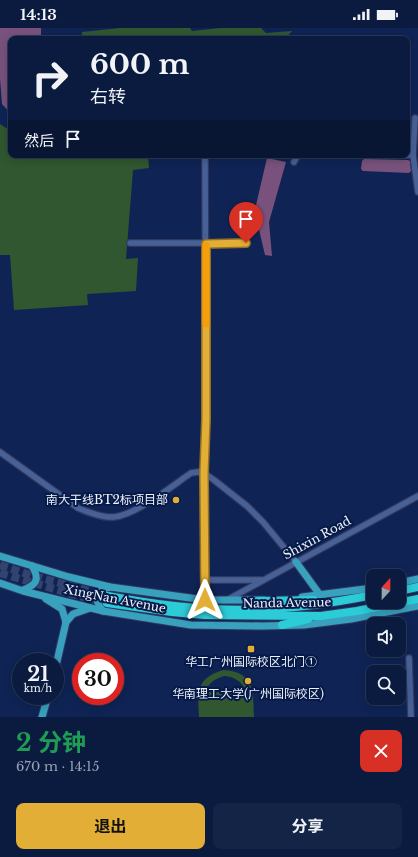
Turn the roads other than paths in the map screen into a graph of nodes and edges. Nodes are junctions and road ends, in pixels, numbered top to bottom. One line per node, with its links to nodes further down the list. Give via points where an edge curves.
1 (415, 118): 2 (street)
2 (411, 151): 6 (street)
3 (205, 158): 9 (street)
4 (296, 158): 5 (street)
5 (294, 162)
6 (418, 192)
7 (130, 243): 9 (street)
8 (246, 243): 9 (street)
9 (206, 244): 11 (street)
10 (0, 452): 11 (street, via 78,508 88,513 114,518 144,505 191,473)
11 (204, 473): 14 (street, via 263,522); 17 (street)
12 (418, 496): 14 (street, Shixin Road)
13 (0, 556): 15 (main road, XingNan Avenue)
14 (296, 562): 18 (street, Shixin Road); 26 (main road)
15 (32, 566): 21 (main road, XingNan Avenue); 25 (main road, via 36,573 36,582)
16 (418, 578): 19 (main road)
17 (205, 580): 18 (street); 30 (street)
18 (264, 580): 31 (street, Shixin Road)
19 (406, 581)
20 (0, 583): 25 (main road, XingNan Avenue)
21 (110, 587): 30 (main road, XingNan Avenue); 34 (main road, via 99,592 97,598 98,605)
22 (418, 587): 24 (highway)
23 (366, 589): 26 (main road, XingNan Avenue)
24 (406, 590)
25 (23, 591): 27 (main road, XingNan Avenue)
26 (320, 594): 33 (main road, XingNan Avenue)
27 (39, 595): 36 (main road, XingNan Avenue); 38 (main road, via 62,609)
28 (366, 597): 32 (highway, Nanda Avenue)
29 (418, 599): 37 (highway, Nanda Avenue)
30 (205, 600): 31 (main road, XingNan Avenue)
31 (227, 600): 33 (main road, XingNan Avenue)
32 (351, 600): 33 (highway); 34 (highway, Nanda Avenue, via 263,609 201,608 135,601)
33 (259, 601)
34 (106, 603): 36 (main road, XingNan Avenue); 37 (highway, Nanda Avenue, via 205,615); 39 (main road, XingNan Avenue, via 191,625)
35 (418, 606): 39 (main road, XingNan Avenue, via 351,619)
36 (90, 608): 38 (main road, via 73,614)
37 (321, 616): 39 (highway)
38 (66, 622): 40 (main road)
39 (282, 625)
40 (59, 653)
41 (409, 658): 44 (street)
42 (45, 705): 43 (main road)
43 (42, 717)
44 (412, 717)

